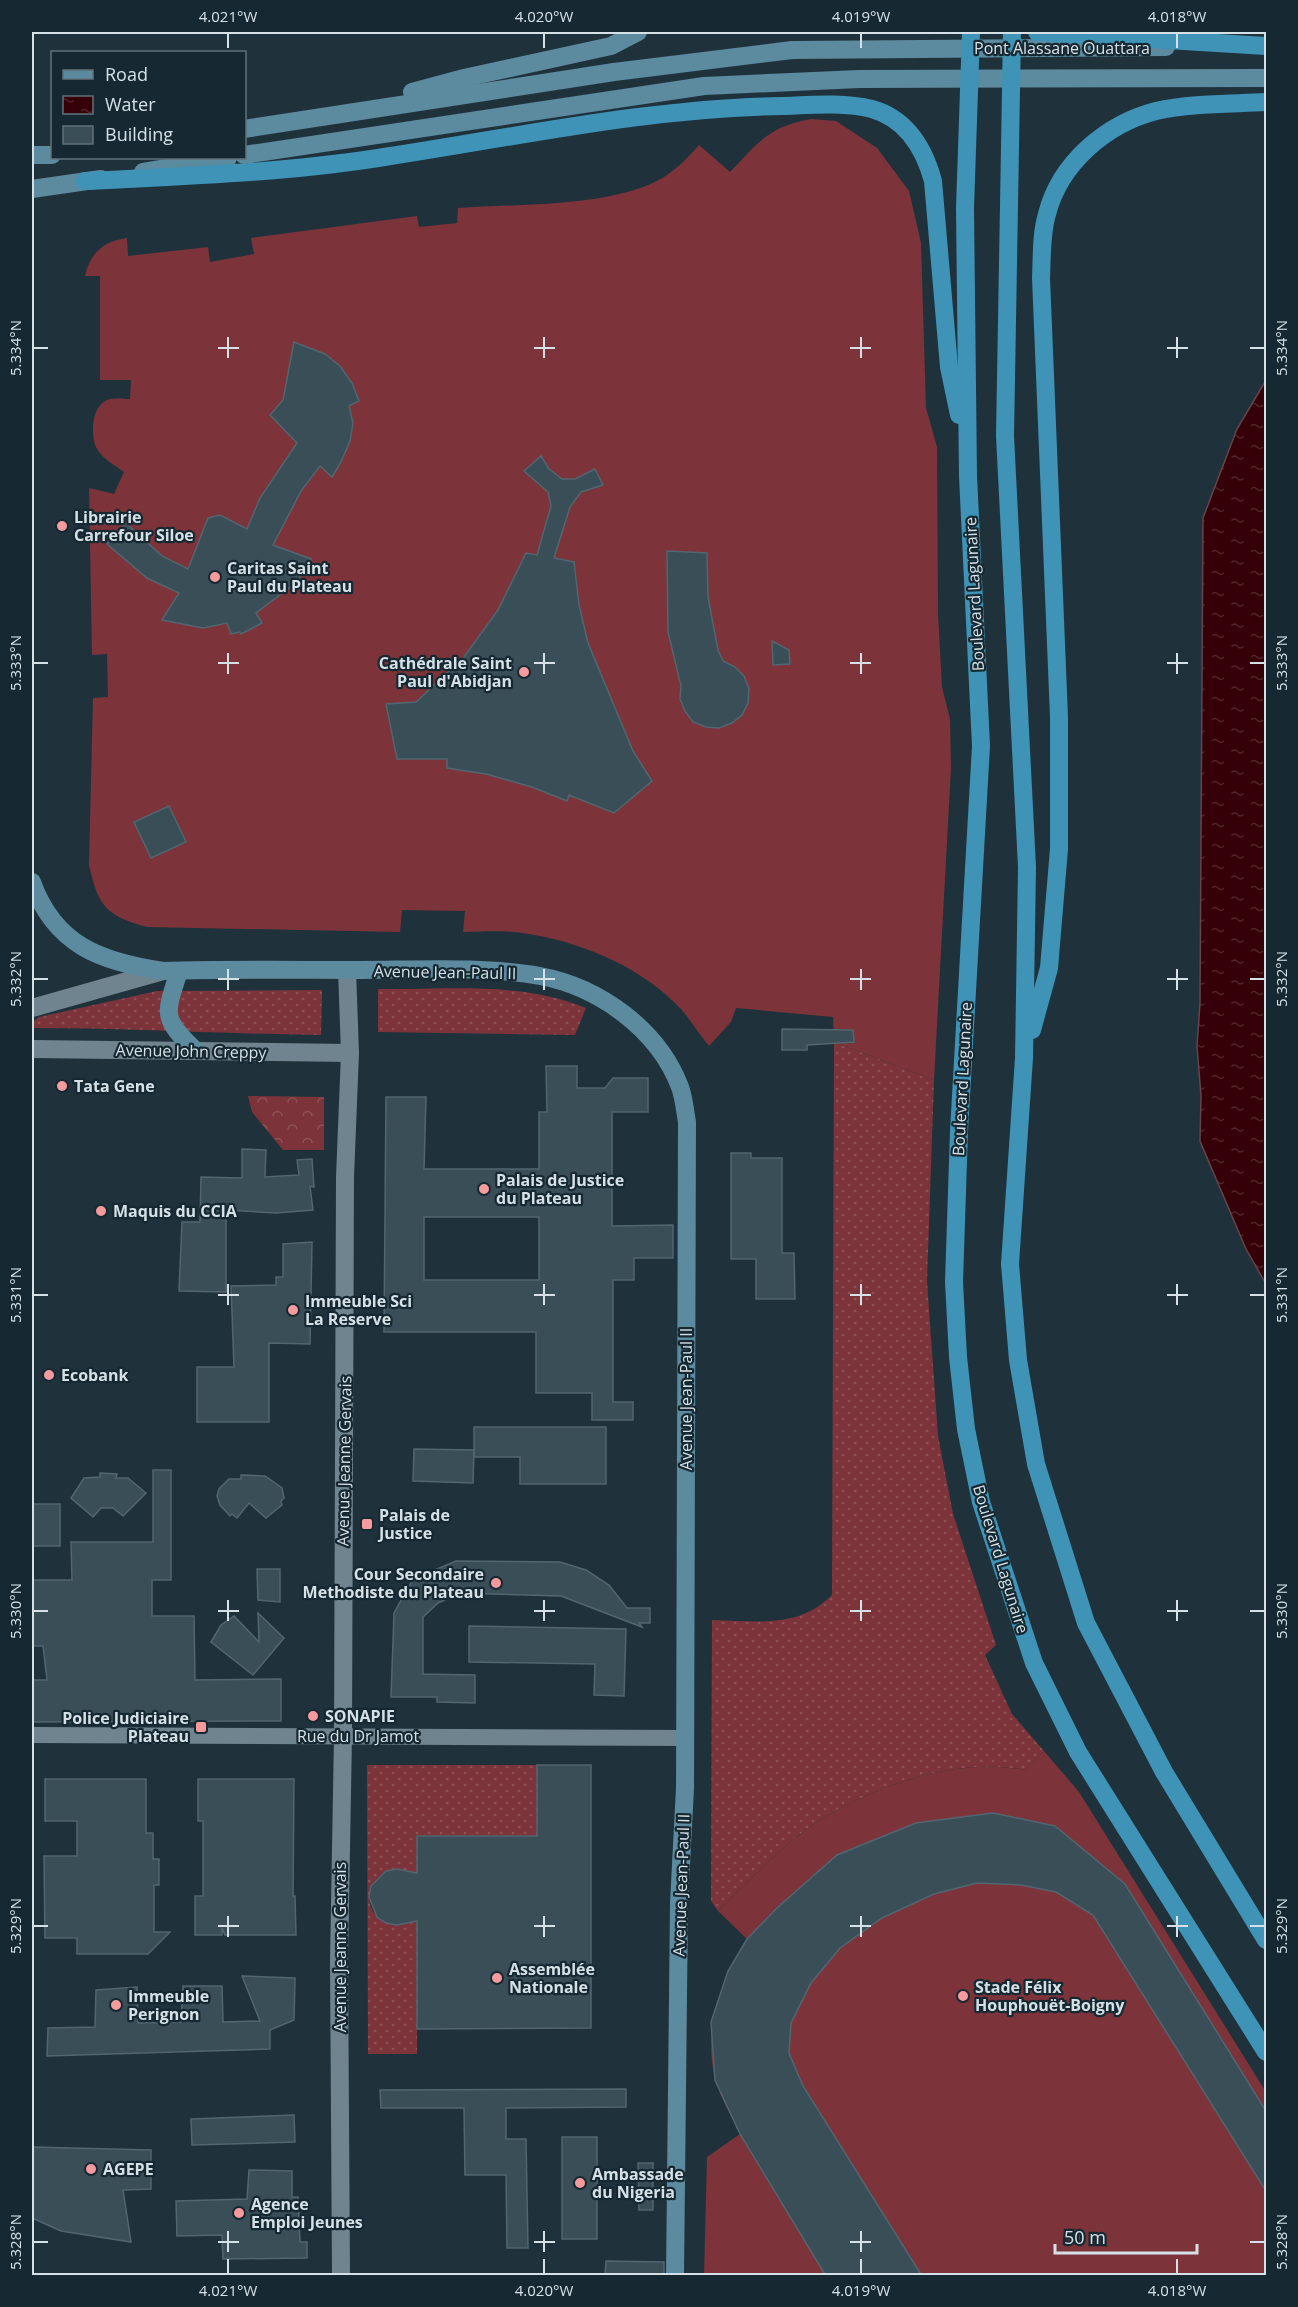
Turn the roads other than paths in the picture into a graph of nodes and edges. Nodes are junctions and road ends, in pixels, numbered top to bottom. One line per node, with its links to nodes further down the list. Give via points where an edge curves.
1 (638, 32): 10 (main road, via 611,46 464,78)
2 (962, 32): 8 (highway)
3 (971, 32): 8 (highway, Boulevard Lagunaire)
4 (1012, 32): 26 (highway, via 1005,436 1027,867)
5 (1037, 32): 6 (highway)
6 (1266, 46): 10 (main road, Pont Alassane Ouattara, via 792,50)
7 (1266, 78): 14 (main road, Pont Alassane Ouattara, via 859,79 704,86)
8 (968, 84): 18 (highway, Boulevard Lagunaire)
9 (1266, 102): 26 (highway, via 1191,106 1143,116 1111,130 1084,151 1058,183 1046,215 1042,242 1059,717 1059,849 1048,968)
10 (335, 113): 11 (main road)
11 (246, 129)
12 (32, 155): 13 (main road)
13 (51, 155)
14 (246, 155)
15 (222, 159): 16 (main road)
16 (85, 182): 17 (main road); 18 (highway, via 345,163 661,114 750,106 836,105 872,110 899,122 916,140 926,156 933,181 950,367)
17 (32, 189)
18 (968, 476): 31 (highway, Boulevard Lagunaire, via 981,746 954,1282 966,1429 981,1502 1034,1663 1078,1752)
19 (32, 882): 21 (main road, Avenue Jean-Paul II, via 55,924 75,942 107,960)
20 (347, 970): 21 (main road, Avenue Jean-Paul II); 25 (street, Avenue Jeanne Gervais); 29 (main road, Avenue Jean-Paul II, via 526,974 550,979 626,1014 651,1039 680,1088 687,1122)
21 (171, 971): 22 (street, Avenue Jean-Paul II); 24 (main road, via 168,1017 174,1030)
22 (32, 1008)
23 (32, 1049): 24 (street, Avenue John Creppy)
24 (195, 1050): 25 (street, Avenue John Creppy)
25 (350, 1053): 28 (street, Avenue Jeanne Gervais, via 345,1177)
26 (1024, 1058): 30 (highway, via 1010,1264 1018,1360 1036,1464 1086,1623 1164,1772)
27 (32, 1735): 28 (street, Rue du Dr Jamot)
28 (343, 1736): 29 (street, Rue du Dr Jamot); 32 (street, Avenue Jeanne Gervais, via 339,1961)
29 (685, 1738): 33 (main road, Avenue Jean-Paul II)
30 (1266, 1941)
31 (1266, 2052)
32 (342, 2276)
33 (675, 2276)

